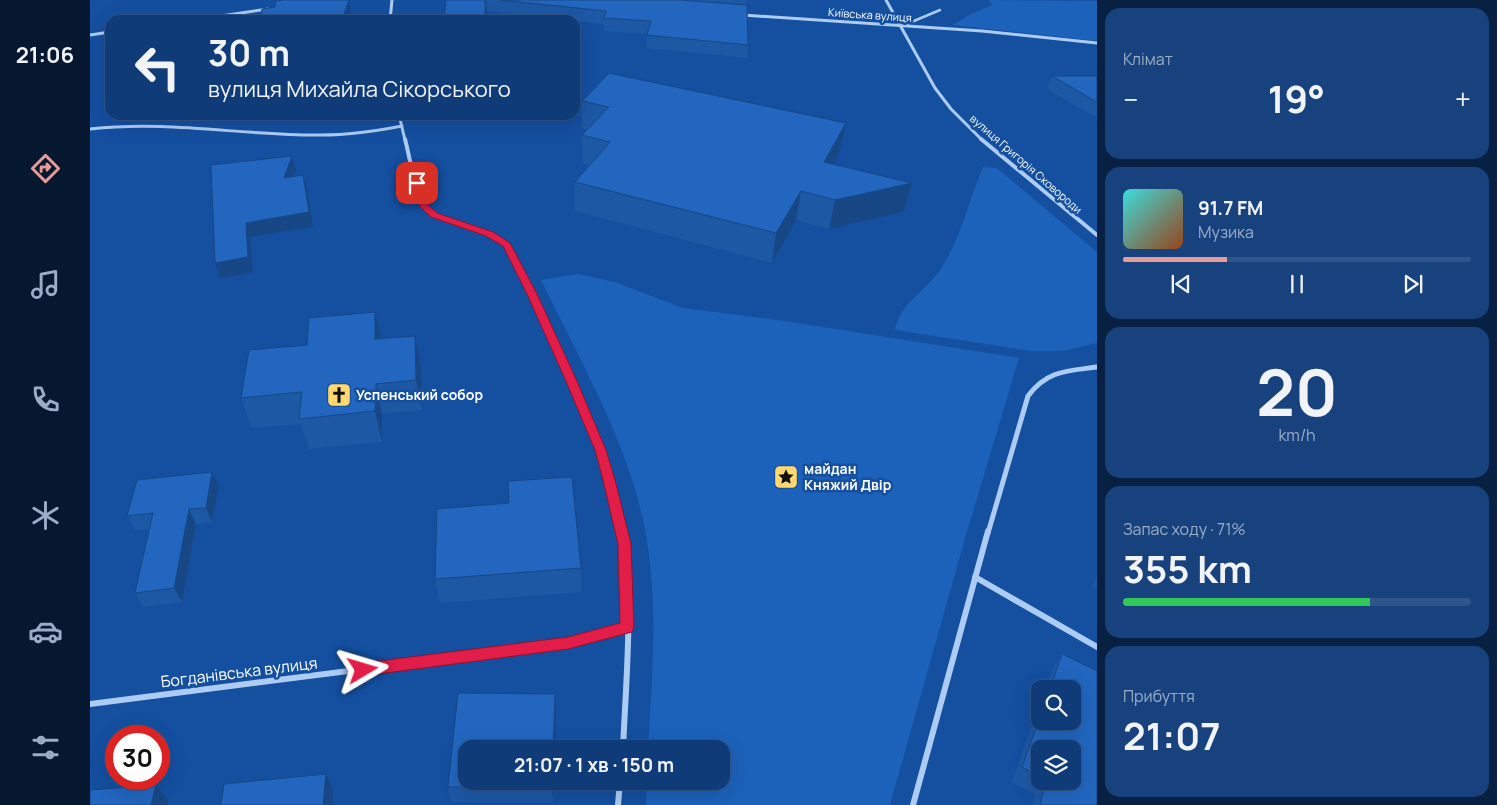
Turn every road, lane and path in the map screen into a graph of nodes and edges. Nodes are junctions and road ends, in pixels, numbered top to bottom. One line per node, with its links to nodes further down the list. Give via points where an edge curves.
1 (392, 0): 6 (street)
2 (886, 0): 8 (street, вулиця Григорія Сковороди)
3 (271, 9): 5 (street)
4 (940, 10): 8 (lane)
5 (229, 15)
6 (390, 15)
7 (738, 15): 8 (street, Київська вулиця)
8 (902, 26): 11 (street, Київська вулиця); 15 (street, вулиця Григорія Сковороди, via 935,88 951,109 985,143)
9 (105, 32): 10 (street)
10 (90, 34)
11 (1097, 43)
12 (400, 120): 13 (street)
13 (402, 126): 14 (street, via 360,133 313,135 151,124); 18 (street, via 425,207 434,215 490,234 506,245 563,361 600,450 618,510 624,544)
14 (90, 129)
15 (1097, 236)
16 (1097, 368): 17 (street, via 1050,374 1033,386)
17 (975, 577): 19 (street); 24 (street)
18 (627, 627): 20 (street, Богданівська вулиця, via 568,643 520,650); 21 (street)
19 (1097, 647)
20 (90, 704)
21 (622, 740)
22 (619, 790): 23 (street)
23 (618, 805)
24 (913, 805)

